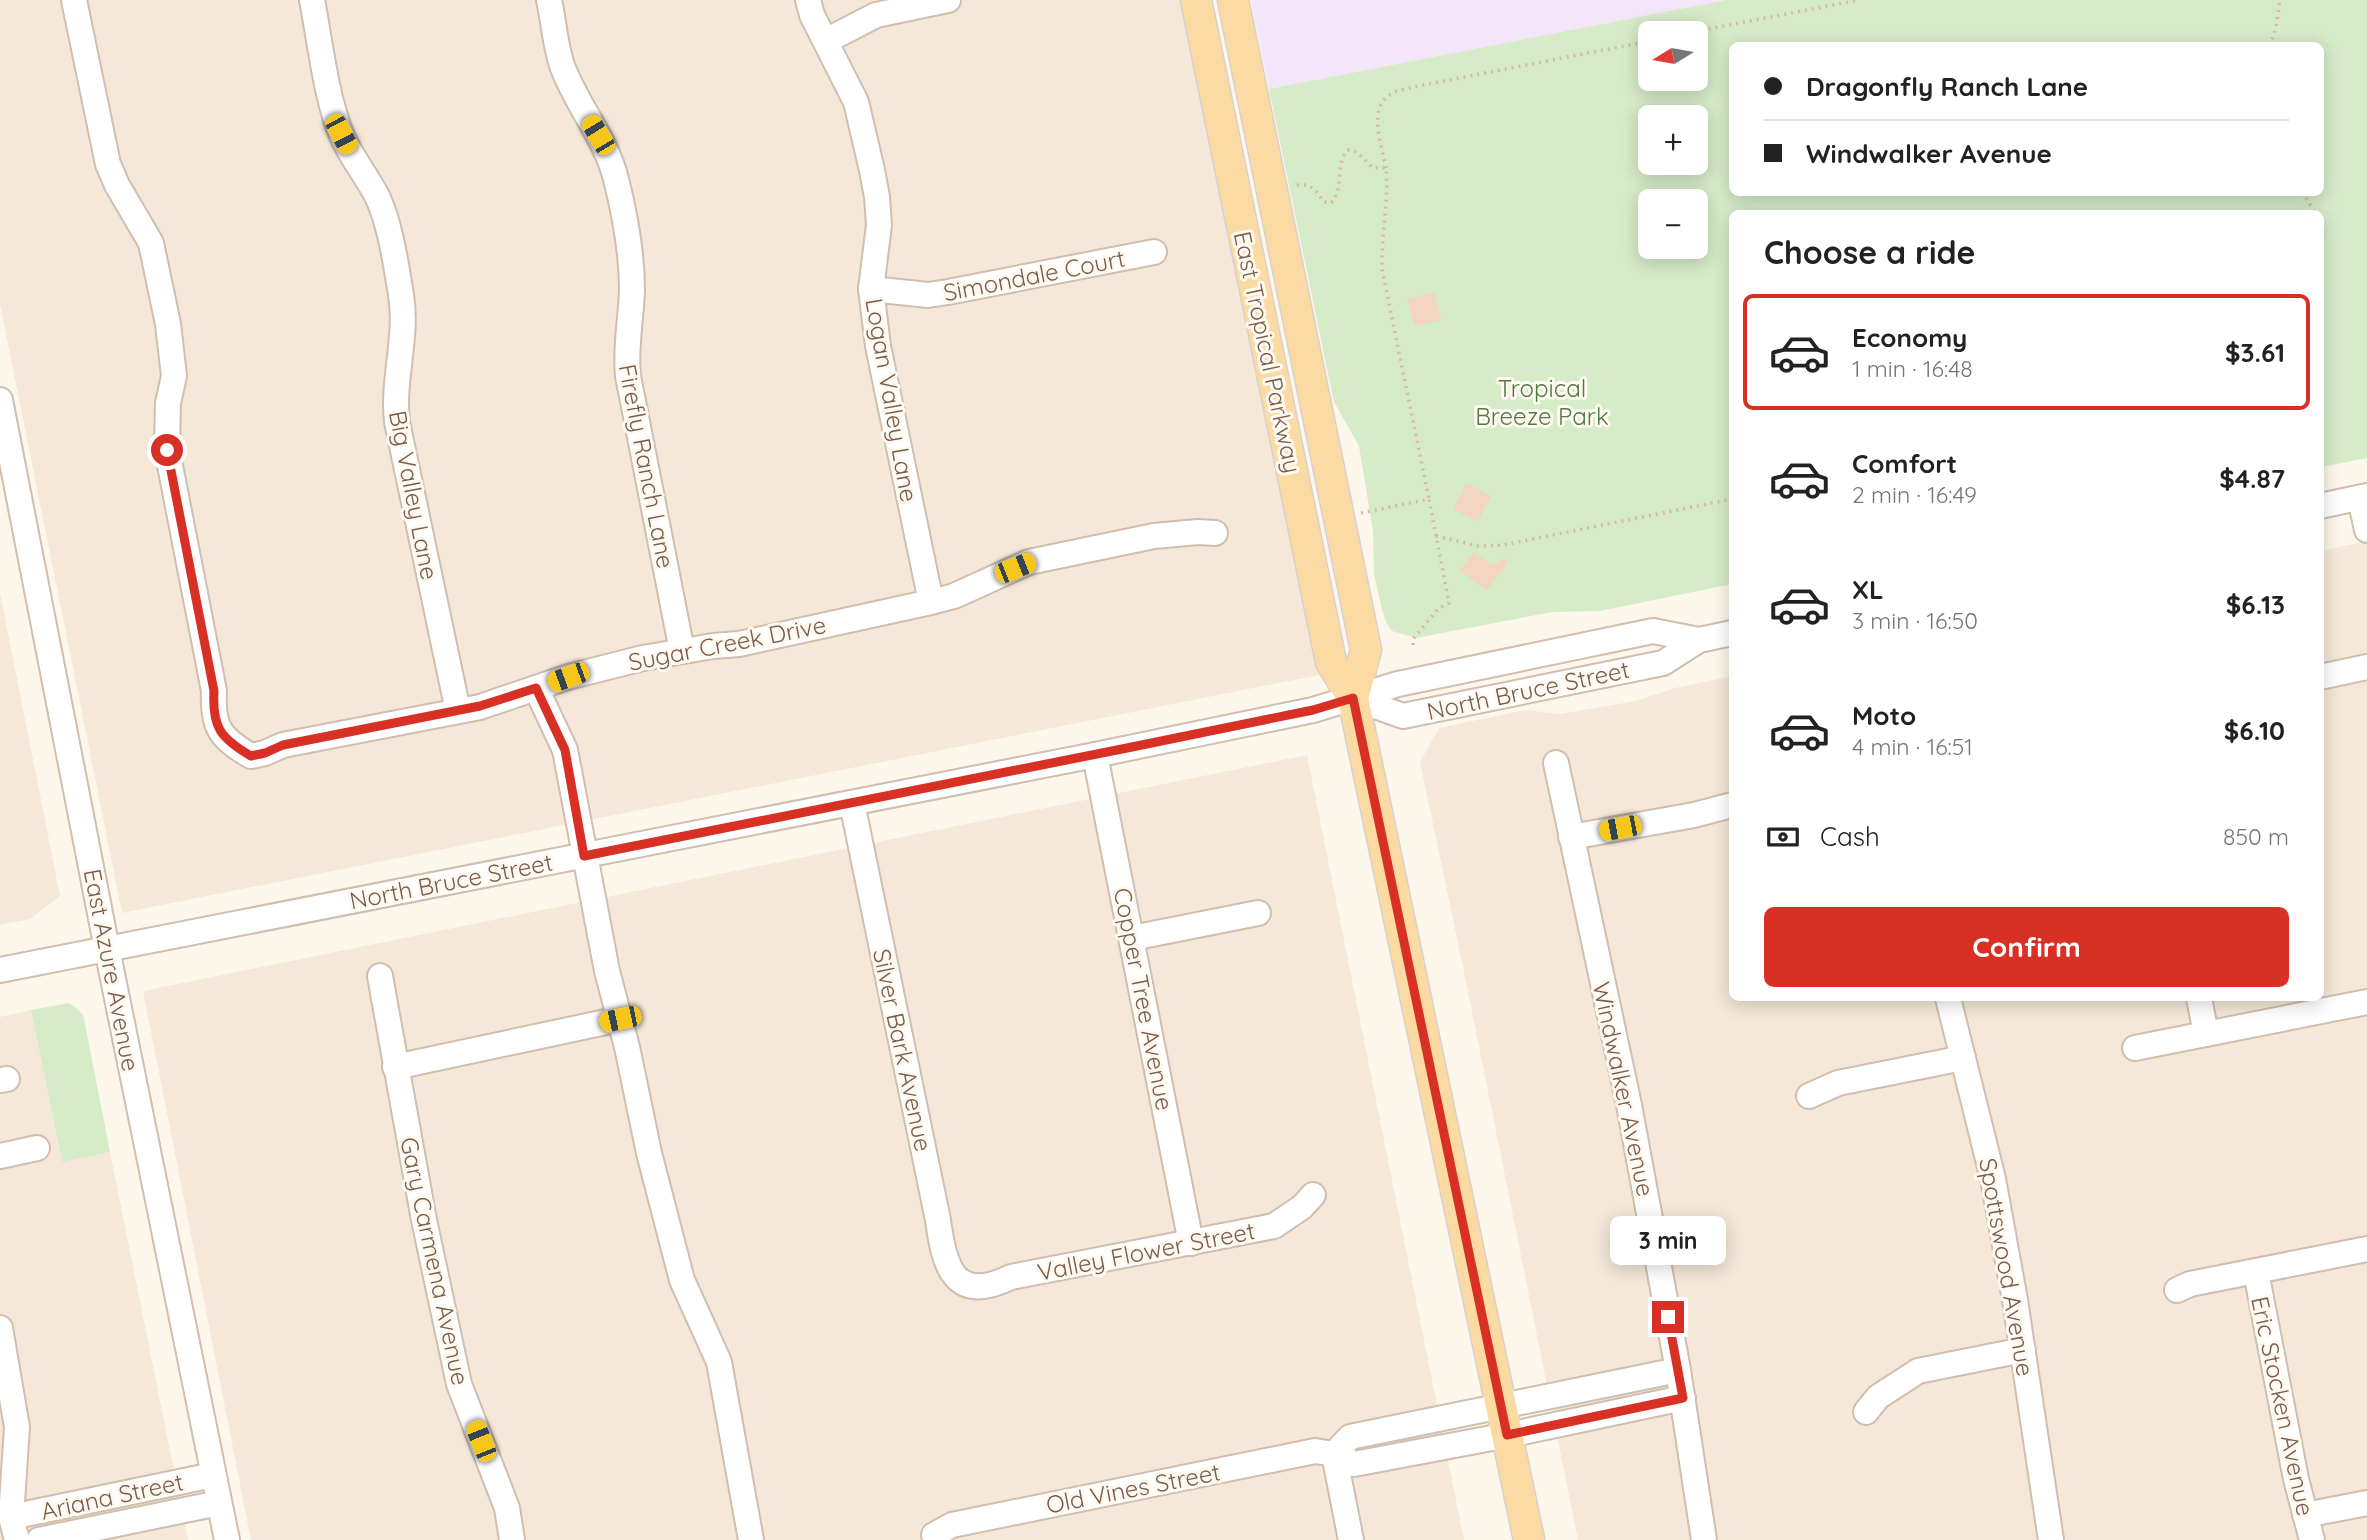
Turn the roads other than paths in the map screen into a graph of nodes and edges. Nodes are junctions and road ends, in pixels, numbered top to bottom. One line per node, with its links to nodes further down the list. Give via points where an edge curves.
1 (74, 0): 24 (street, Sugar Creek Drive, via 108,164 151,243 173,357 167,450 221,734 251,756 283,745)
2 (312, 0): 24 (street, Big Valley Lane, via 341,134 378,198 399,284 403,326 394,400)
3 (549, 0): 19 (street, Firefly Ranch Lane, via 562,66 605,148 623,207 632,290 625,352 628,376)
4 (808, 0): 8 (street, Logan Valley Lane)
5 (948, 0): 8 (street, via 876,15)
6 (1196, 0): 23 (main road, East Tropical Parkway, via 1331,662)
7 (1233, 0): 23 (main road, East Tropical Parkway, via 1366,650)
8 (826, 41): 10 (street, Logan Valley Lane, via 856,102 877,197 879,225)
9 (1154, 252): 10 (street, Simondale Court, via 928,295)
10 (871, 289): 16 (street, Logan Valley Lane, via 878,346)
11 (0, 400): 33 (street, East Azure Avenue)
12 (2364, 497): 13 (street); 14 (street)
13 (2324, 505)
14 (2367, 530)
15 (1215, 533): 16 (street, Sugar Creek Drive, via 1154,536 1029,562)
16 (931, 602): 19 (street, Sugar Creek Drive)
17 (1729, 634): 18 (street, North Bruce Street)
18 (1699, 639): 23 (street, North Bruce Street, via 1653,631 1398,684); 23 (street, North Bruce Street, via 1663,663 1403,716)
19 (682, 652): 22 (street, Sugar Creek Drive, via 599,668)
20 (2367, 667): 21 (street)
21 (2324, 676)
22 (536, 688): 24 (street, Sugar Creek Drive); 30 (street, via 565,750)
23 (1353, 698): 25 (street, North Bruce Street); 60 (main road, East Tropical Parkway)
24 (458, 711)
25 (1095, 755): 27 (street, North Bruce Street); 32 (street, Copper Tree Avenue)
26 (1556, 763): 29 (street, Windwalker Avenue)
27 (852, 803): 30 (street, North Bruce Street); 51 (street, Silver Bark Avenue, via 942,1249 955,1277)
28 (1729, 806): 29 (street)
29 (1571, 837): 55 (street, Windwalker Avenue, via 1629,1105)
30 (584, 856): 33 (street, North Bruce Street); 39 (street)
31 (1258, 913): 32 (street)
32 (1132, 938): 48 (street, Copper Tree Avenue)
33 (107, 949): 34 (street, North Bruce Street); 64 (street, East Azure Avenue)
34 (0, 970)
35 (380, 976): 43 (street, Gary Carmena Avenue)
36 (1949, 1001): 42 (street, Spottswood Avenue)
37 (2200, 1001): 40 (street)
38 (2367, 1002): 40 (street)
39 (620, 1019): 43 (street); 76 (street, via 673,1249 719,1363)
40 (2206, 1034): 41 (street)
41 (2135, 1048)
42 (1963, 1058): 44 (street, via 1838,1083); 54 (street, Spottswood Avenue, via 1993,1179)
43 (395, 1068): 75 (street, Gary Carmena Avenue, via 459,1384 500,1487)
44 (1809, 1096)
45 (37, 1148): 46 (street)
46 (0, 1156)
47 (1313, 1195): 48 (street, Valley Flower Street, via 1274,1226)
48 (1191, 1243): 51 (street, Valley Flower Street, via 1010,1277 985,1286)
49 (2367, 1249): 50 (street)
50 (2256, 1272): 52 (street); 68 (street, Eric Stocken Avenue)
51 (971, 1285)
52 (2177, 1290)
53 (0, 1328): 70 (street, via 17,1427)
54 (2023, 1350): 59 (street, via 1918,1371 1878,1396); 80 (street, Spottswood Avenue)
55 (1678, 1370): 56 (street, Old Vines Street); 57 (street, Windwalker Avenue)
56 (1622, 1381): 58 (street); 60 (street, Old Vines Street)
57 (1683, 1398): 58 (street, Old Vines Street); 79 (street, Windwalker Avenue)
58 (1626, 1409): 60 (street, Old Vines Street)
59 (1866, 1412)
60 (1504, 1421): 61 (street, Old Vines Street); 63 (street, Old Vines Street); 78 (main road, East Tropical Parkway)
61 (1404, 1426): 62 (street, Old Vines Street, via 1350,1437); 63 (street)
62 (1334, 1454): 63 (street, Old Vines Street, via 1354,1464); 71 (street, Old Vines Street, via 1315,1451); 77 (street)
63 (1410, 1454)
64 (213, 1475): 65 (street, Ariana Street); 66 (street, East Azure Avenue)
65 (108, 1497): 69 (street); 70 (street, Ariana Street)
66 (219, 1503): 69 (street, Ariana Street); 74 (street, East Azure Avenue)
67 (2367, 1503): 68 (street)
68 (2305, 1515): 81 (street, Eric Stocken Avenue)
69 (113, 1525): 73 (street, Ariana Street)
70 (14, 1528)
71 (996, 1528): 72 (street, Old Vines Street, via 951,1525)
72 (934, 1535)
73 (39, 1540)
74 (227, 1540)
75 (512, 1540)
76 (751, 1540)
77 (1351, 1540)
78 (1529, 1540)
79 (1704, 1540)
80 (2051, 1540)
81 (2312, 1540)

